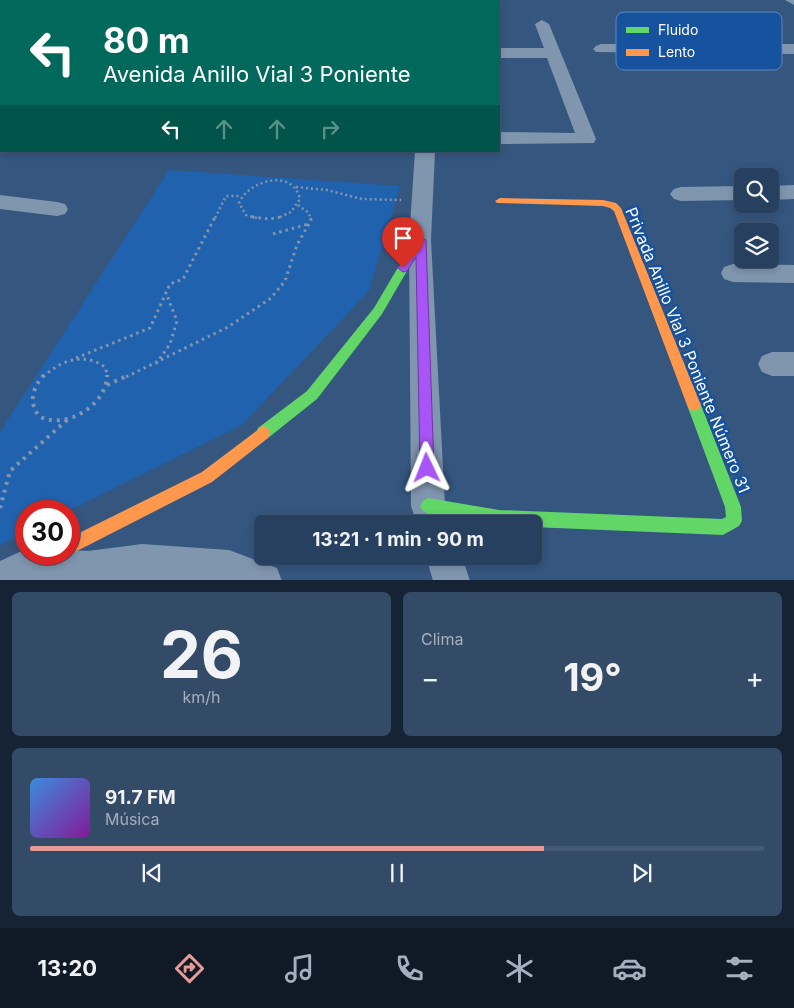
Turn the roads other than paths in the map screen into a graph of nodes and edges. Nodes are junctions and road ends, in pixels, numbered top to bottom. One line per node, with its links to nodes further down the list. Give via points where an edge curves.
1 (716, 0): 2 (street)
2 (732, 12)
3 (542, 24): 7 (street)
4 (601, 49): 5 (street)
5 (616, 49)
6 (500, 53): 7 (street)
7 (554, 53): 8 (street, via 587,138)
8 (500, 138)
9 (424, 152): 17 (street)
10 (794, 192): 12 (street)
11 (734, 193): 13 (street)
12 (779, 193)
13 (681, 194)
14 (500, 201): 21 (street, Privada Anillo Vial 3 Poniente Número 31, via 603,202 618,210 733,507 734,522 722,527)
15 (0, 202): 16 (street)
16 (58, 209)
17 (420, 240): 20 (street); 22 (street, via 378,311 312,395 207,476)
18 (733, 273): 19 (street)
19 (794, 274)
20 (431, 515)
21 (542, 520)
22 (80, 540)
23 (447, 565): 26 (street)
24 (26, 570): 25 (street, via 88,569 142,562 229,568)
25 (264, 580)
26 (452, 580)

